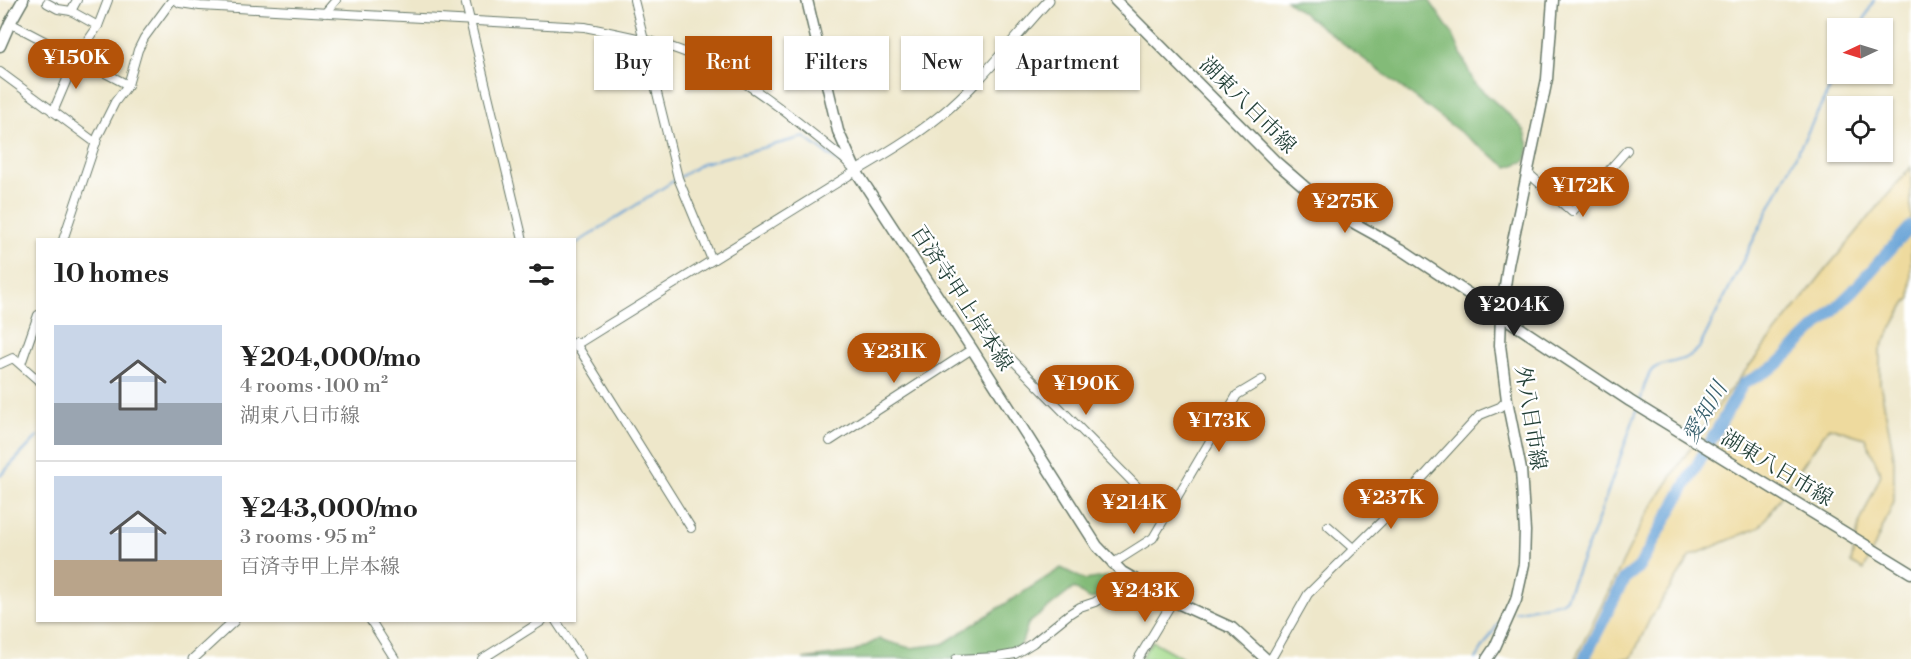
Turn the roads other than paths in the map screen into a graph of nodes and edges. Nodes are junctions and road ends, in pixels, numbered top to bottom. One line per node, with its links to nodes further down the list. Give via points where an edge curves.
1 (23, 0): 16 (main road)
2 (77, 0): 13 (street)
3 (108, 0): 17 (street)
4 (174, 0): 14 (street, via 201,6); 24 (street, via 144,38)
5 (336, 0): 14 (street)
6 (465, 0): 15 (street)
7 (634, 0): 19 (street)
8 (807, 0): 29 (main road, 百済寺甲上岸本線, via 838,131)
9 (1049, 0): 29 (street, via 942,114)
10 (1115, 0): 34 (main road, 湖東八日市線, via 1276,162 1314,195)
11 (1553, 0): 30 (main road, 外八日市線, via 1547,79)
12 (47, 3): 13 (street)
13 (71, 11): 17 (street)
14 (326, 13): 15 (street)
15 (470, 21): 18 (street, via 585,27); 32 (street)
16 (10, 22): 20 (main road); 22 (street)
17 (98, 26): 22 (street)
18 (629, 36)
19 (643, 36)
20 (0, 46)
21 (673, 48): 29 (street, via 759,92)
22 (76, 58): 24 (street); 26 (street)
23 (0, 72): 26 (street)
24 (128, 85): 27 (street, via 115,102)
25 (656, 90): 33 (street, via 678,178)
26 (53, 112): 27 (street)
27 (96, 143): 31 (street)
28 (1627, 150): 30 (street, via 1572,212)
29 (856, 171): 33 (street); 39 (main road, 百済寺甲上岸本線)
30 (1528, 173): 34 (main road, 外八日市線)
31 (64, 238)
32 (523, 238)
33 (712, 260): 37 (street)
34 (1500, 314): 44 (main road, 外八日市線); 52 (main road, 湖東八日市線, via 1630,401)
35 (36, 321): 41 (street)
36 (987, 333): 46 (street)
37 (576, 343)
38 (576, 346): 48 (street)
39 (972, 349): 45 (street); 50 (main road, 百済寺甲上岸本線)
40 (0, 364): 41 (street, via 13,358)
41 (21, 364): 42 (street)
42 (36, 378)
43 (1262, 380): 46 (street, via 1237,395)
44 (1507, 400): 49 (street, via 1480,415); 66 (main road, 外八日市線, via 1521,470 1524,564 1516,600)
45 (830, 441)
46 (1167, 517): 50 (street, via 1154,538)
47 (1328, 526): 49 (street)
48 (692, 528)
49 (1354, 549): 65 (street, via 1308,594)
50 (1112, 564): 51 (main road, 百済寺甲上岸本線)
51 (1122, 572): 53 (main road, 百済寺甲上岸本線); 62 (street, via 1120,585 1080,607 1015,654)
52 (1911, 573)
53 (1173, 600): 63 (street); 64 (main road, 百済寺甲上岸本線, via 1232,628)
54 (233, 622): 58 (street)
55 (372, 622): 59 (street)
56 (540, 622): 60 (street)
57 (557, 622): 61 (street)
58 (193, 659)
59 (394, 659)
60 (482, 659)
61 (580, 659)
62 (956, 659)
63 (1138, 659)
64 (1266, 659)
65 (1271, 659)
66 (1487, 659)

